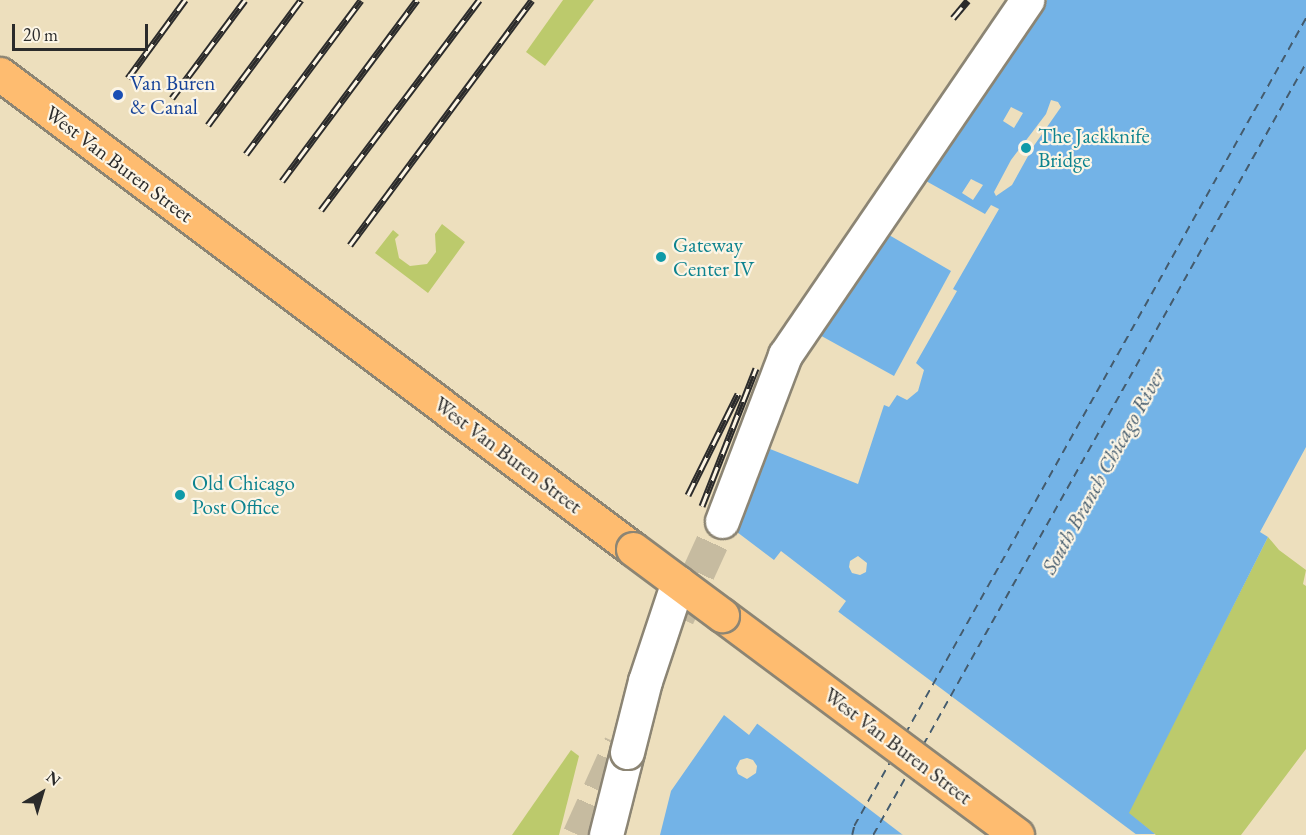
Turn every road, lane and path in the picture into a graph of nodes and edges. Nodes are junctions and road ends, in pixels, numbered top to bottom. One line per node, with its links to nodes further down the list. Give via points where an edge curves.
1 (1028, 0): 3 (lane, via 785,355)
2 (0, 74): 4 (main road, West Van Buren Street, bridge)
3 (722, 521)
4 (678, 582): 5 (lane, bridge, via 645,681); 6 (main road, West Van Buren Street, bridge)
5 (606, 835)
6 (1017, 835)

